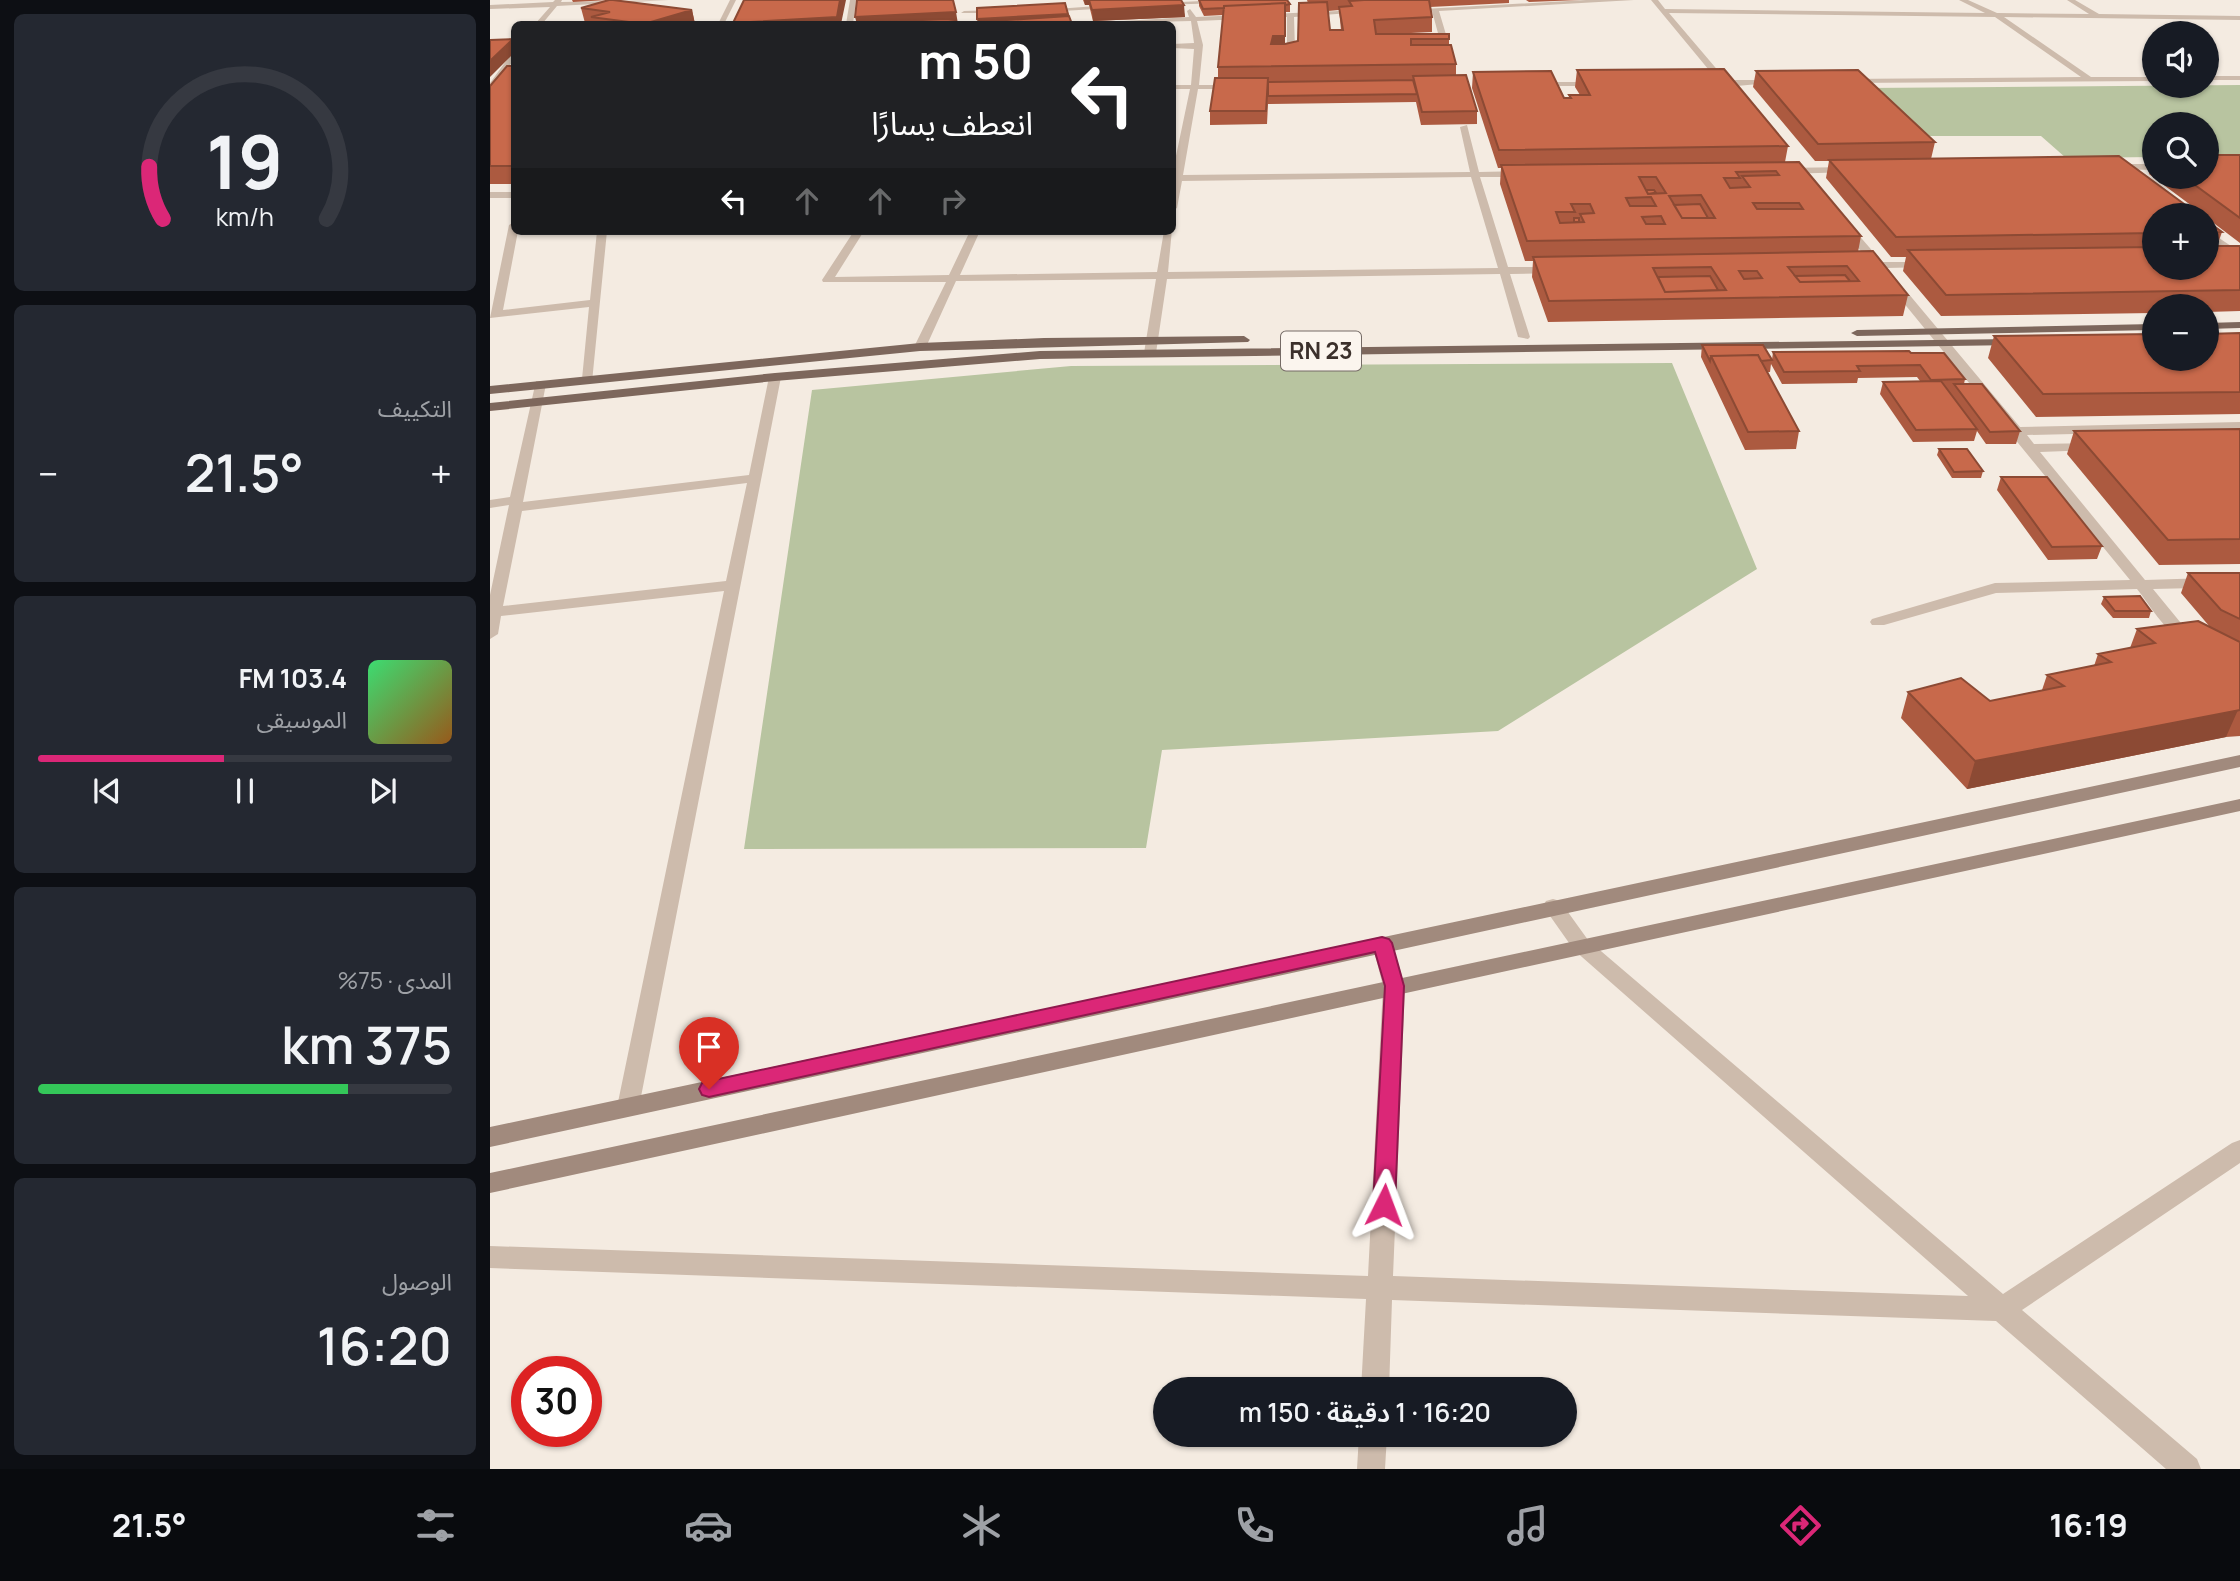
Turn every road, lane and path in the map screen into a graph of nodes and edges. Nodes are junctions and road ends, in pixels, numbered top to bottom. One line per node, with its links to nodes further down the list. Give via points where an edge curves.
1 (503, 0): 20 (street)
2 (666, 0): 14 (street)
3 (733, 0): 42 (street)
4 (853, 0): 43 (street)
5 (962, 0): 31 (street)
6 (1069, 0): 23 (street)
7 (1404, 0): 24 (street)
8 (1623, 0): 9 (street); 17 (street)
9 (1631, 0)
10 (1654, 0): 29 (street)
11 (1735, 0): 33 (street)
12 (1962, 0): 37 (street)
13 (2070, 0): 38 (street)
14 (557, 2): 20 (street); 41 (street)
15 (1183, 2): 16 (street); 19 (street); 40 (street)
16 (1235, 2)
17 (1519, 2): 25 (street)
18 (1857, 5): 36 (street)
19 (1147, 6)
20 (493, 7)
21 (1122, 7): 23 (street)
22 (1298, 7): 34 (street)
23 (1072, 9): 27 (street); 45 (street)
24 (1413, 9): 25 (street); 26 (street)
25 (1435, 9): 50 (street)
26 (1400, 10)
27 (1032, 11)
28 (1373, 11): 32 (street)
29 (1665, 11): 33 (street); 68 (street)
30 (1005, 12): 31 (street)
31 (964, 13): 44 (street)
32 (1334, 13): 34 (street); 47 (street)
33 (1757, 13): 36 (street)
34 (1305, 14): 35 (street)
35 (1290, 15): 40 (street); 53 (street)
36 (1878, 15): 37 (street)
37 (1998, 16): 38 (street); 57 (street)
38 (2099, 17): 39 (street)
39 (2240, 18)
40 (1196, 19): 46 (street); 48 (street)
41 (541, 21)
42 (722, 21)
43 (850, 21)
44 (965, 21)
45 (1077, 21)
46 (1149, 21)
47 (1334, 23)
48 (1199, 45): 49 (street); 66 (street)
49 (1176, 46)
50 (1446, 48)
51 (502, 50): 52 (street)
52 (511, 50)
53 (1291, 50)
54 (511, 60): 59 (street)
55 (2219, 78): 56 (street)
56 (2240, 78)
57 (2089, 79): 58 (street); 61 (street)
58 (2142, 79)
59 (495, 82)
60 (1791, 82): 68 (street)
61 (1832, 82)
62 (1612, 83): 64 (street)
63 (1696, 83): 68 (street)
64 (1529, 84)
65 (1176, 87): 66 (street)
66 (1195, 87): 67 (street); 76 (street)
67 (1251, 87)
68 (1728, 88)
69 (1464, 127): 78 (street)
70 (1794, 166): 74 (street); 75 (street); 81 (street)
71 (2102, 167): 72 (street)
72 (2116, 167): 73 (street); 79 (street)
73 (2142, 167)
74 (1867, 170)
75 (1771, 171)
76 (1176, 173)
77 (1529, 174): 78 (street)
78 (1475, 175): 80 (street); 97 (street)
79 (2127, 175)
80 (1176, 178)
81 (1807, 181)
82 (490, 195): 83 (street)
83 (511, 195)
84 (1834, 213): 94 (street)
85 (512, 235): 101 (street)
86 (602, 235): 100 (street)
87 (856, 235): 99 (street, via 827,281)
88 (973, 235): 99 (street)
89 (1168, 235): 98 (street)
90 (2219, 242): 91 (street)
91 (2240, 258): 92 (street)
92 (2219, 260)
93 (1934, 264): 94 (street)
94 (1879, 265): 95 (street); 105 (street)
95 (1851, 266)
96 (1575, 270): 97 (street)
97 (1506, 271): 98 (street); 106 (street)
98 (1162, 277): 99 (street); 110 (street)
99 (951, 279): 109 (street)
100 (595, 303): 101 (street); 112 (street)
101 (494, 315)
102 (2240, 325): 103 (main road)
103 (2219, 326)
104 (2142, 327): 105 (main road, RN 23)
105 (1935, 332): 106 (main road, RN 23); 108 (street)
106 (1524, 337): 110 (main road, RN 23)
107 (2043, 343): 108 (main road, RN 23)
108 (1946, 344): 110 (main road, RN 23); 118 (street)
109 (920, 347): 110 (main road, RN 23); 112 (main road, RN 23)
110 (1151, 347): 111 (main road, RN 23)
111 (775, 377): 115 (main road, RN 23); 121 (street)
112 (588, 379): 113 (main road, RN 23)
113 (540, 384): 114 (main road, RN 23); 115 (street)
114 (490, 390)
115 (536, 401): 116 (main road, RN 23); 123 (street)
116 (490, 407)
117 (2240, 426): 118 (street)
118 (2017, 431): 120 (street)
119 (2114, 446): 120 (street)
120 (2030, 448): 125 (street)
121 (754, 478): 123 (street); 126 (street)
122 (490, 504): 123 (street)
123 (517, 504): 127 (street)
124 (2240, 582): 125 (street)
125 (2144, 584): 128 (street, via 1995,588); 130 (street, via 2179,631)
126 (733, 585): 127 (street); 137 (street)
127 (496, 612): 129 (street)
128 (1878, 622)
129 (490, 634)
130 (2203, 643)
131 (2240, 761): 133 (main road)
132 (2240, 805): 135 (main road)
133 (1553, 906): 134 (main road); 135 (street)
134 (1382, 943): 136 (street); 137 (main road)
135 (1581, 945): 136 (main road); 143 (street)
136 (1394, 986): 140 (main road); 142 (street)
137 (628, 1107): 138 (main road)
138 (490, 1137)
139 (2240, 1150): 143 (street)
140 (490, 1182)
141 (490, 1257): 142 (street)
142 (1380, 1286): 143 (street); 144 (street)
143 (2001, 1308): 147 (street)
144 (1376, 1377)
145 (1372, 1447): 146 (street)
146 (1371, 1469)
147 (2187, 1469)

